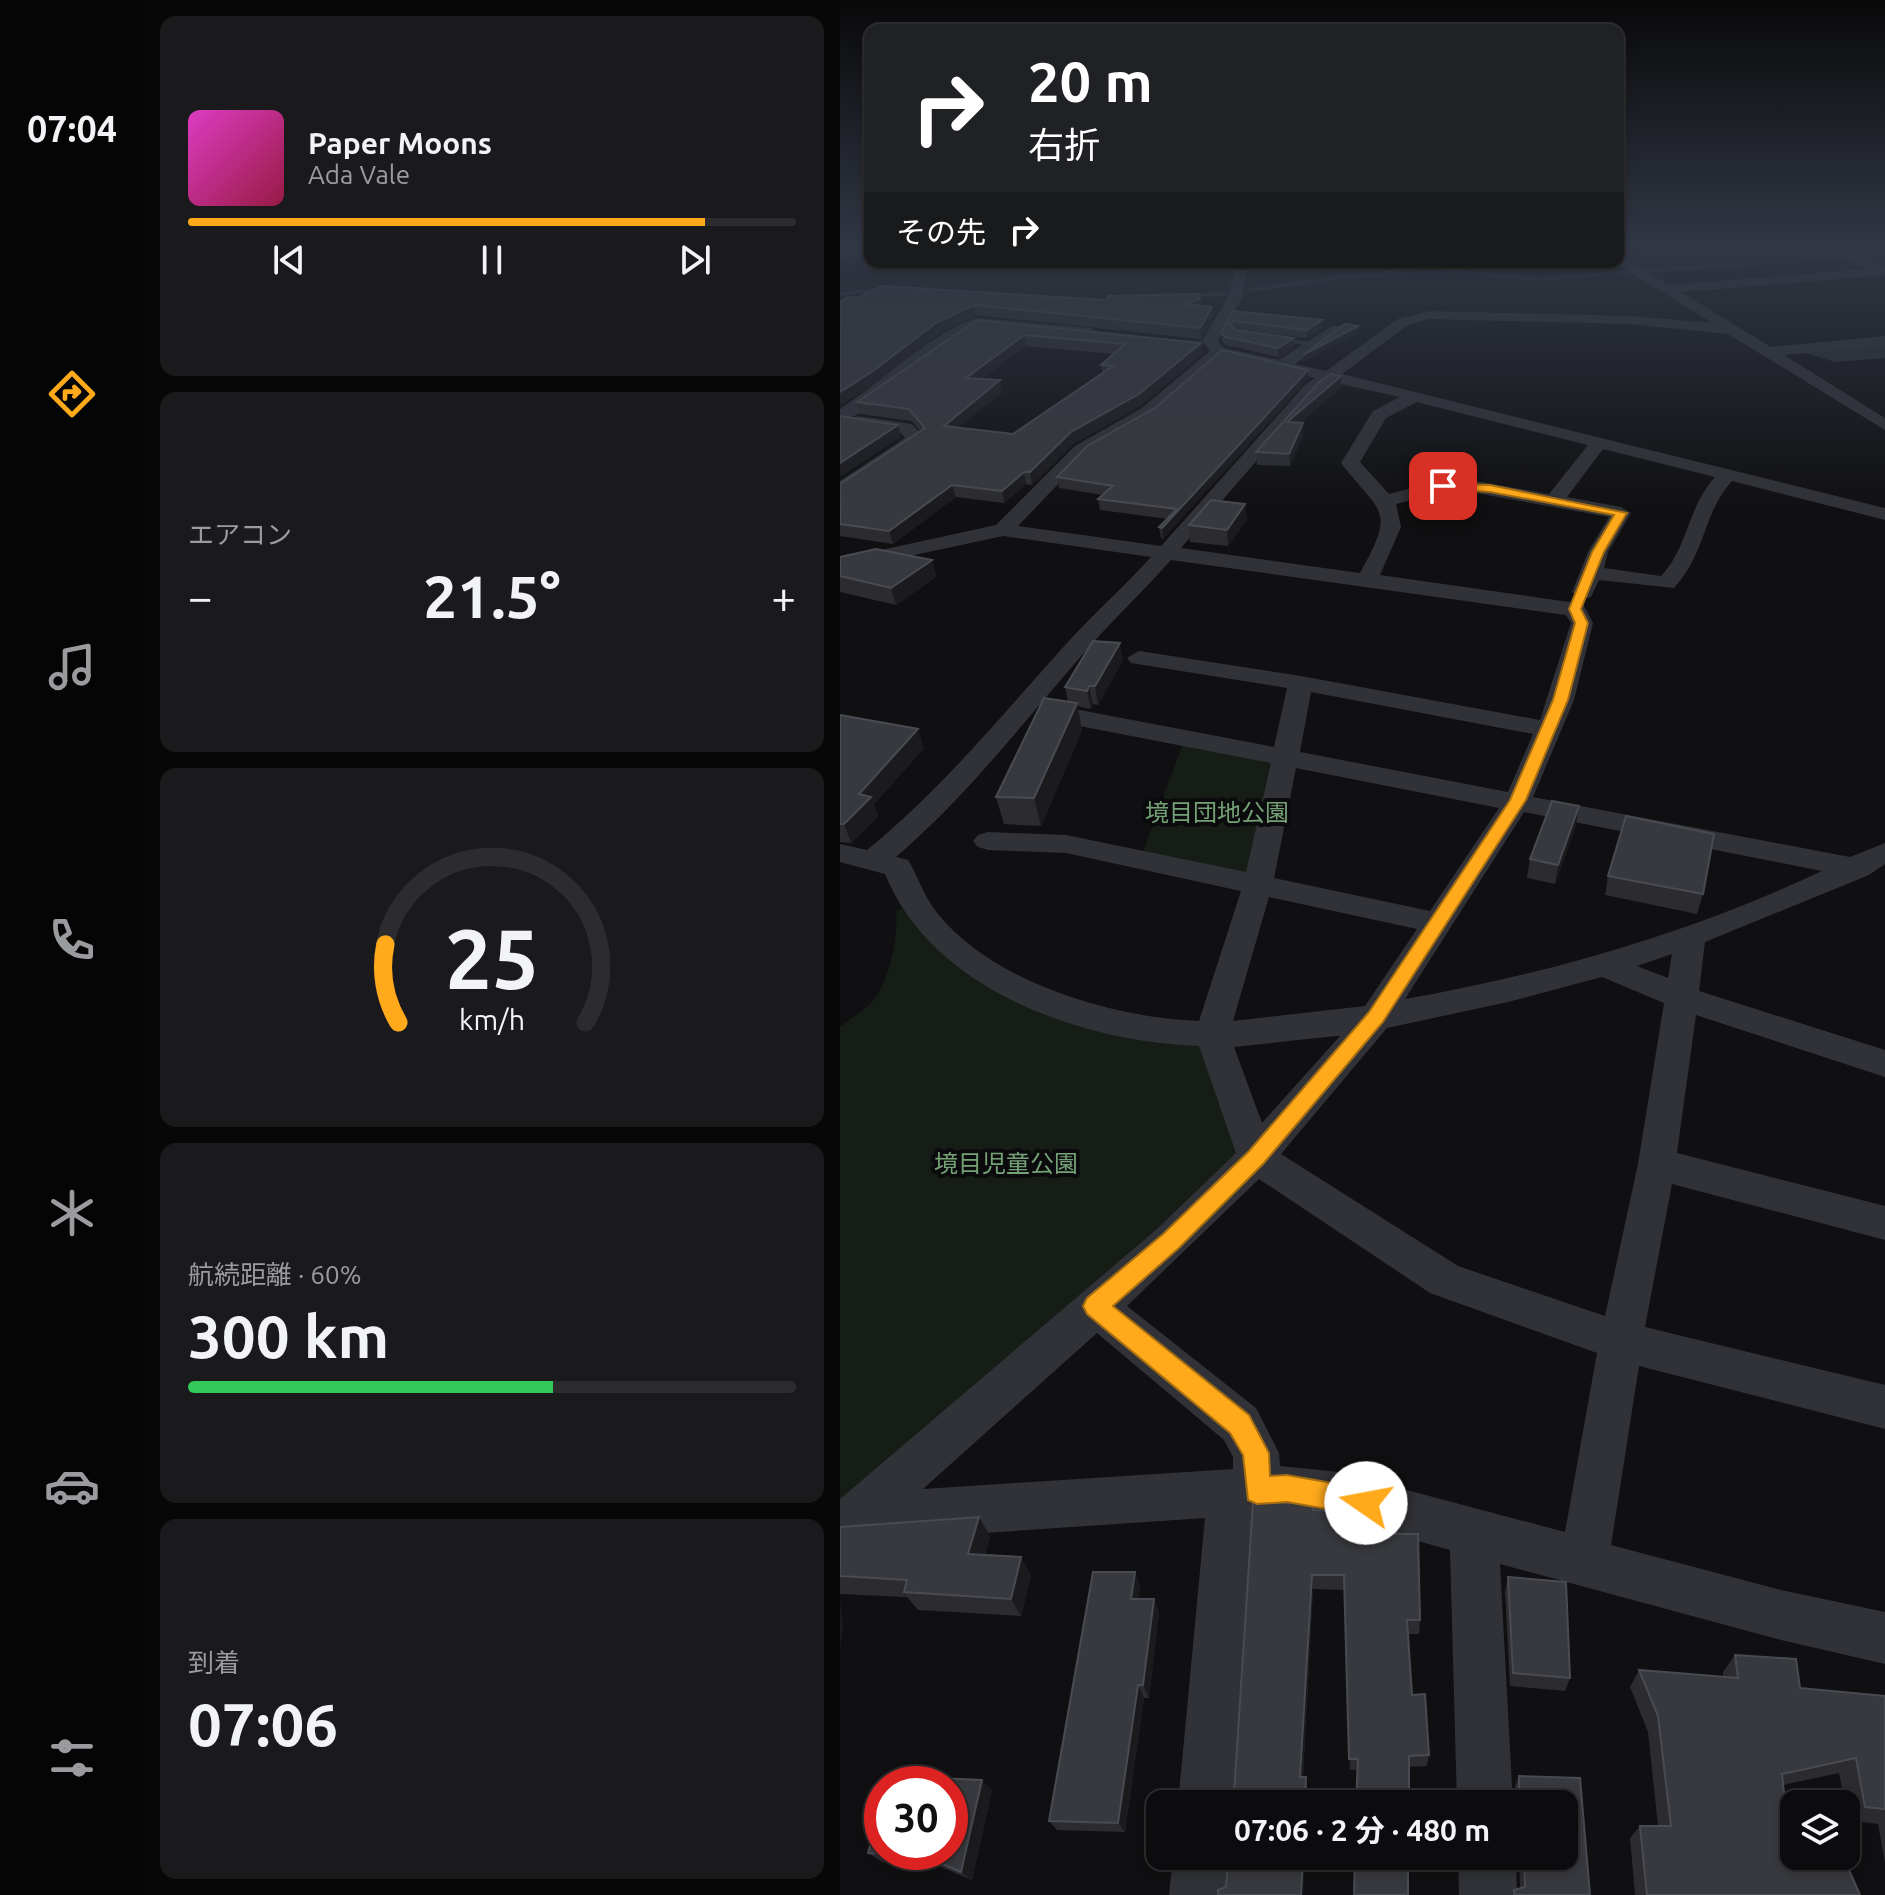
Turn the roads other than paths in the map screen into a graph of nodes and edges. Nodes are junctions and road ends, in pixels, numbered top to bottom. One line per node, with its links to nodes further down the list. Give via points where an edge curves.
1 (957, 332): 16 (street)
2 (1085, 332): 8 (street)
3 (1215, 332): 11 (street)
4 (1278, 332): 10 (lane, via 1268,338)
5 (1332, 332): 10 (street)
6 (1391, 332): 14 (street)
7 (1738, 332): 12 (street)
8 (1111, 335)
9 (1885, 341): 12 (street)
10 (1313, 344): 13 (street)
11 (1212, 348): 13 (street); 24 (street, via 1148,412 1081,450)
12 (1770, 352): 17 (street)
13 (1284, 364): 14 (street)
14 (1330, 375): 15 (street); 25 (street, via 1311,388)
15 (1415, 396): 18 (street); 21 (street, via 1379,415 1350,463)
16 (840, 418): 20 (street, via 906,428 916,439)
17 (1885, 425)
18 (1599, 442): 19 (street); 22 (street)
19 (1728, 474): 23 (street); 27 (street, via 1709,495 1683,565 1666,583)
20 (840, 490)
21 (1387, 500): 22 (street, via 1465,485); 28 (street, via 1392,531)
22 (1555, 500): 27 (street, via 1621,513)
23 (1885, 514)
24 (1003, 530): 25 (street); 26 (street)
25 (1167, 550): 28 (street); 39 (street, via 982,758)
26 (846, 559)
27 (1592, 573): 29 (street)
28 (1367, 579): 29 (street)
29 (1575, 609): 33 (street, via 1582,623)
30 (1139, 658): 31 (street)
31 (1301, 683): 33 (street); 34 (street)
32 (1064, 715): 34 (street)
33 (1548, 729): 35 (street)
34 (1288, 757): 35 (street); 41 (street)
35 (1518, 800): 40 (street); 42 (street)
36 (988, 841): 41 (street, via 1066,844)
37 (1885, 852): 40 (street)
38 (840, 853): 39 (street)
39 (874, 860): 47 (street, via 897,867 920,917 959,956 1030,994 1143,1028)
40 (1870, 870): 43 (street)
41 (1258, 885): 42 (street); 47 (street)
42 (1437, 923): 46 (street)
43 (1690, 938): 44 (street); 45 (street)
44 (1605, 965): 45 (street); 46 (street, via 1468,1002)
45 (1683, 998): 48 (street); 50 (street)
46 (1376, 1017): 47 (street, via 1291,1031); 49 (street)
47 (1212, 1034): 49 (street)
48 (1885, 1064)
49 (1256, 1157): 52 (street); 53 (street, via 1445,1280)
50 (1657, 1164): 51 (street); 53 (street)
51 (1885, 1223)
52 (1095, 1306): 55 (street, via 1240,1424 1256,1453); 56 (street)
53 (1621, 1341): 54 (street); 58 (street)
54 (1885, 1407)
55 (1244, 1491): 56 (street); 57 (street, via 1287,1489 1339,1496); 60 (street)
56 (848, 1519)
57 (1474, 1530): 58 (street); 61 (street)
58 (1584, 1560): 59 (street)
59 (1885, 1638)
60 (1208, 1790)
61 (1484, 1790)
62 (1201, 1870): 64 (street)
63 (1487, 1870): 65 (street)
64 (1198, 1895)
65 (1488, 1895)

